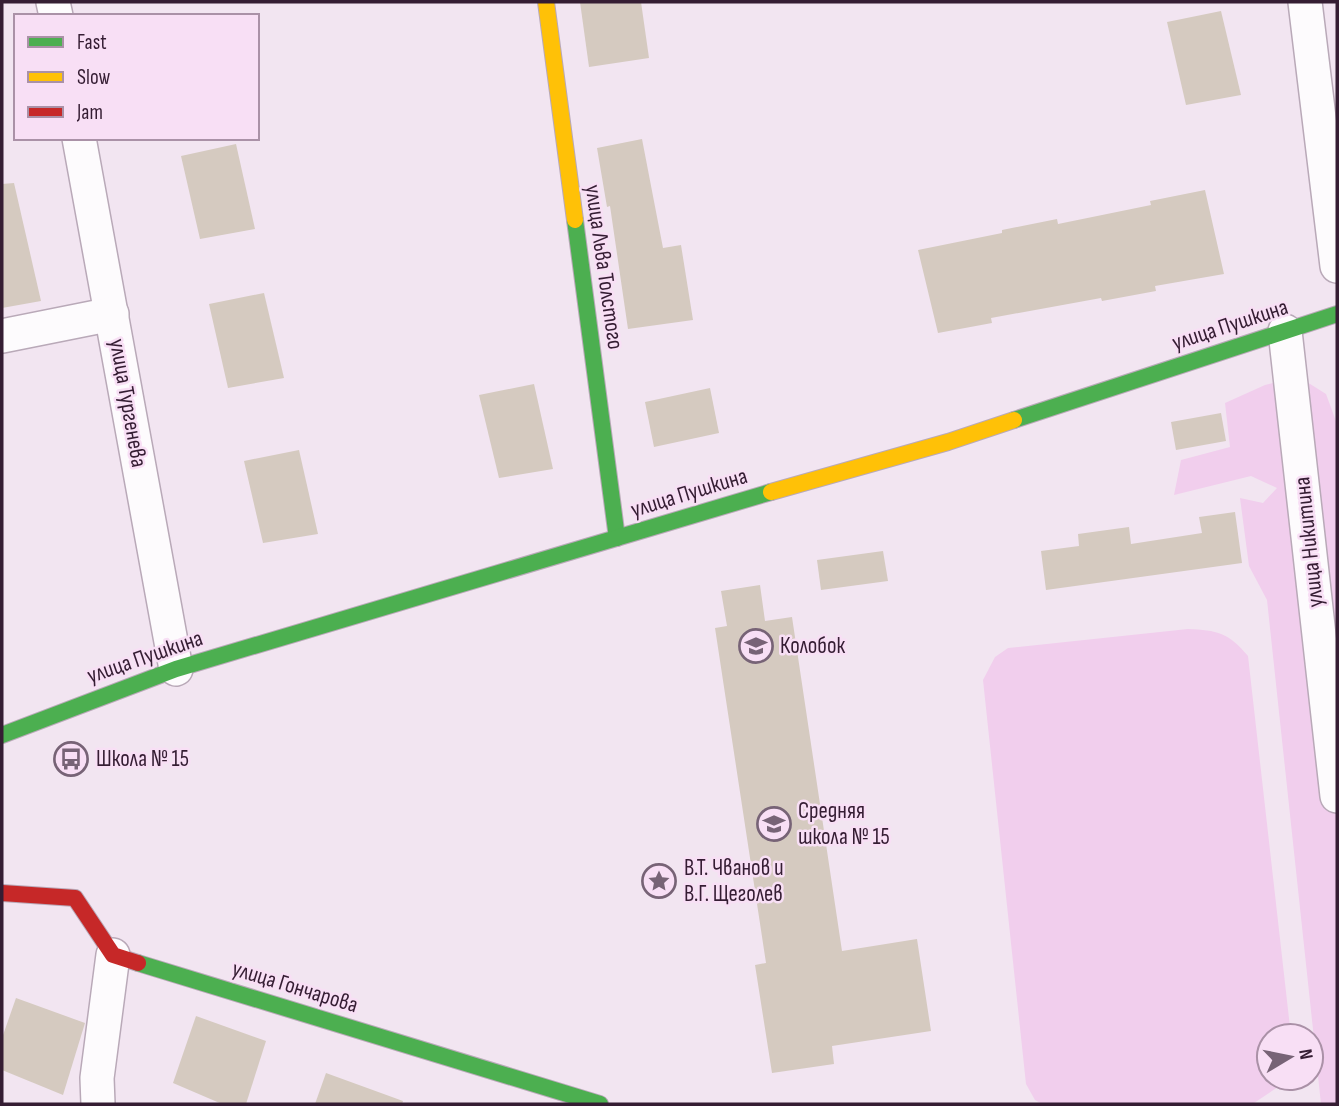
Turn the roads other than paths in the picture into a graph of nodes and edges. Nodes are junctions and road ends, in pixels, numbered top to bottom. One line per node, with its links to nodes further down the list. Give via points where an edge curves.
1 (546, 2): 9 (street, улица Льва Толстого)
2 (1305, 2): 4 (street)
3 (79, 140): 5 (street, улица Тургенева)
4 (1337, 266)
5 (112, 314): 8 (street); 10 (street, улица Тургенева)
6 (1337, 314): 7 (street, улица Пушкина)
7 (1285, 331): 9 (street, улица Пушкина, via 948,442); 12 (street, улица Никитина)
8 (2, 337)
9 (617, 538): 10 (street, улица Пушкина)
10 (176, 669): 11 (street, улица Пушкина)
11 (2, 735)
12 (1337, 796)
13 (2, 893): 14 (street, via 75,898)
14 (113, 955): 15 (street, via 97,1078); 16 (street, улица Гончарова)
15 (98, 1104)
16 (600, 1104)

